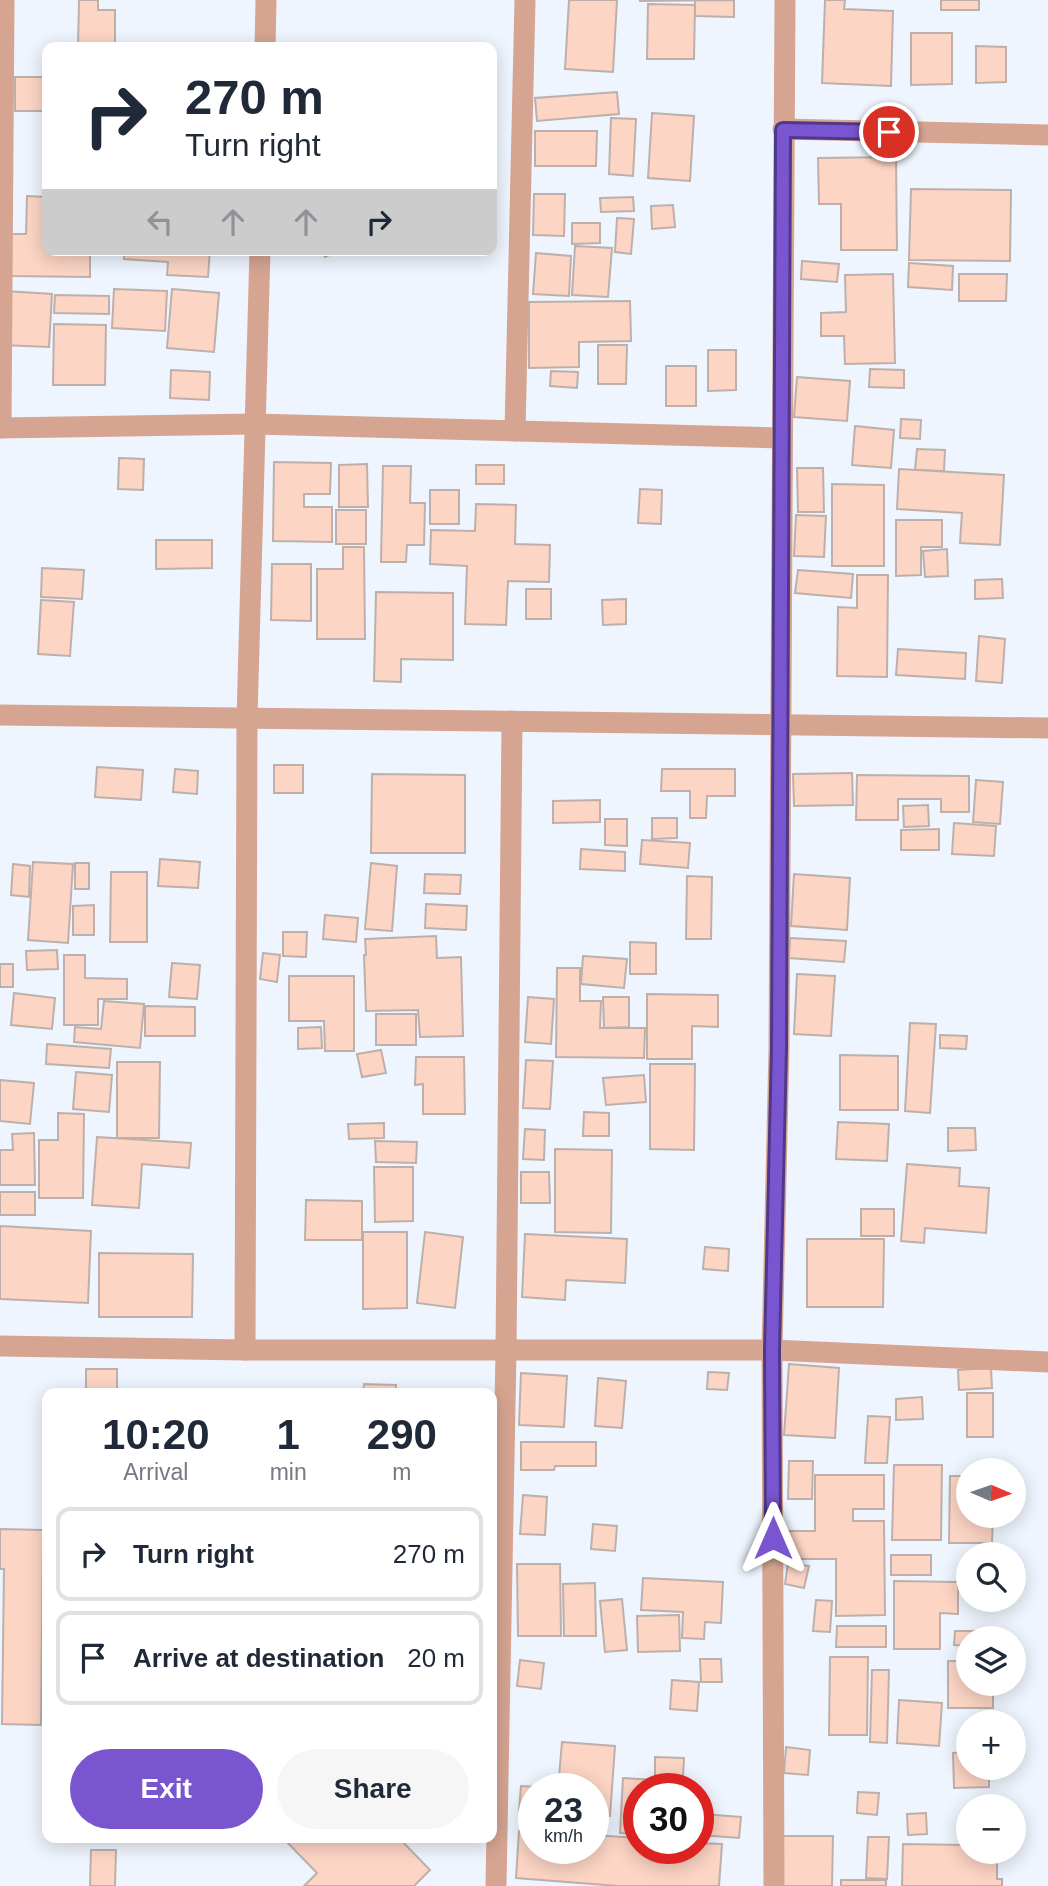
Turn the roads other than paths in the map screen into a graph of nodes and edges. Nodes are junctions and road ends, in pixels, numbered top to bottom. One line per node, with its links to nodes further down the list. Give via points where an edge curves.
1 (4, 0): 10 (street)
2 (266, 0): 5 (street)
3 (525, 0): 11 (street)
4 (785, 0): 6 (street)
5 (265, 42)
6 (783, 130): 7 (street); 12 (street)
7 (1048, 135)
8 (260, 256): 9 (street)
9 (254, 425): 10 (street); 11 (street); 14 (street)
10 (0, 428)
11 (515, 431): 12 (street)
12 (782, 439): 16 (street)
13 (0, 715): 14 (street)
14 (247, 718): 15 (street); 19 (street)
15 (512, 721): 16 (street); 21 (street)
16 (780, 724): 17 (street); 20 (street)
17 (1048, 727)
18 (0, 1346): 19 (street)
19 (245, 1350): 21 (street)
20 (772, 1350): 21 (street); 22 (street); 26 (street)
21 (506, 1351): 23 (street)
22 (1048, 1362)
23 (497, 1832)
24 (497, 1843): 25 (street)
25 (496, 1886)
26 (774, 1886)

